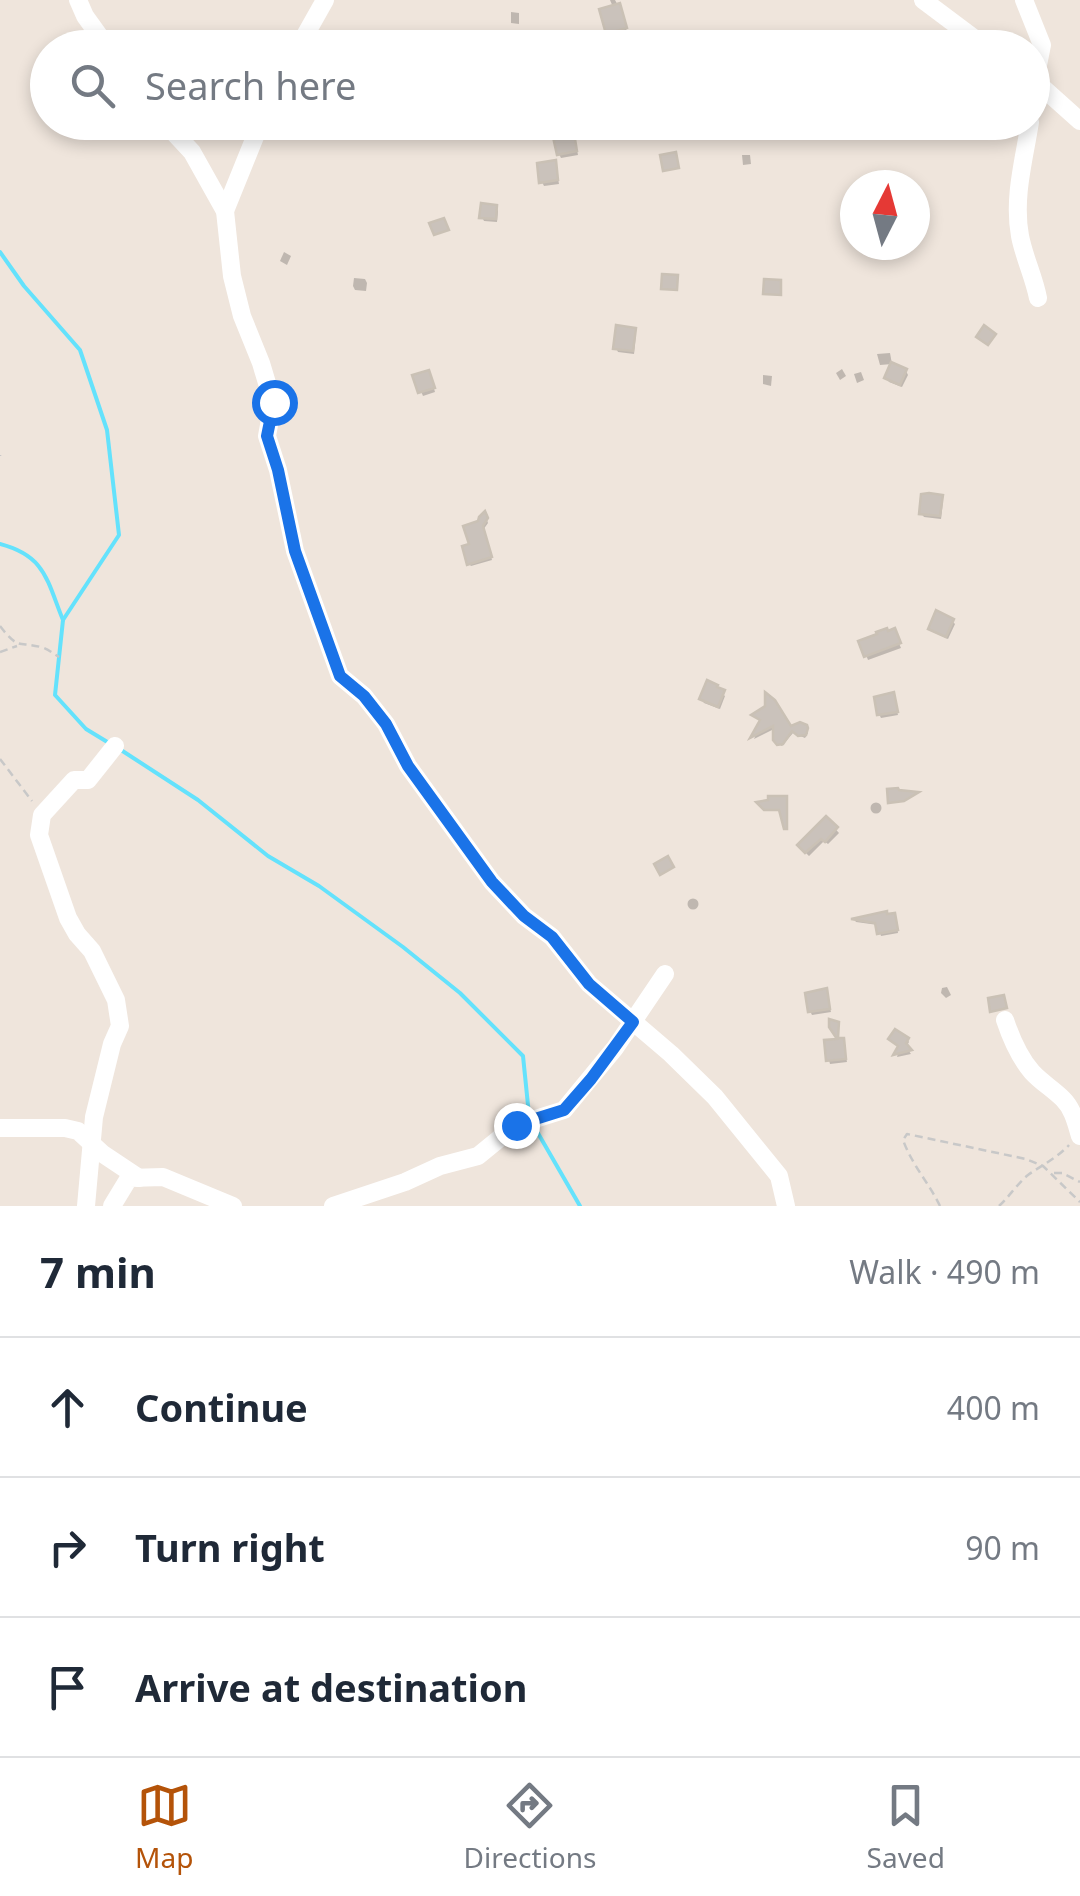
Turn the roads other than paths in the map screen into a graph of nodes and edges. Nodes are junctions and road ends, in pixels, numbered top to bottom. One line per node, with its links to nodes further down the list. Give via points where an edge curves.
1 (78, 0): 5 (street)
2 (325, 0): 6 (street)
3 (923, 0): 7 (street)
4 (1024, 0): 8 (street)
5 (96, 30)
6 (308, 30)
7 (963, 30)
8 (1036, 30)
9 (1050, 94): 10 (street)
10 (1080, 121)
11 (181, 140): 14 (street)
12 (253, 140): 14 (street)
13 (1027, 140): 15 (street, via 1018,214)
14 (225, 211): 19 (street, via 238,302 274,402 267,436 295,551 340,676 386,724 408,766 492,882)
15 (1038, 298)
16 (115, 746): 22 (street, via 88,780 74,780 58,796 42,815 39,834 68,918 116,1000 120,1026)
17 (666, 974): 19 (street)
18 (1005, 1020): 21 (street, via 1028,1067 1064,1100)
19 (633, 1022): 27 (street, via 564,1110 516,1125 478,1156); 28 (street, via 742,1128 779,1176)
20 (0, 1128): 22 (street, via 64,1128)
21 (1079, 1132)
22 (92, 1145): 23 (street); 24 (street)
23 (139, 1178): 25 (street, via 128,1178); 26 (street, via 163,1177)
24 (86, 1206)
25 (112, 1206)
26 (233, 1206)
27 (333, 1206)
28 (786, 1206)

